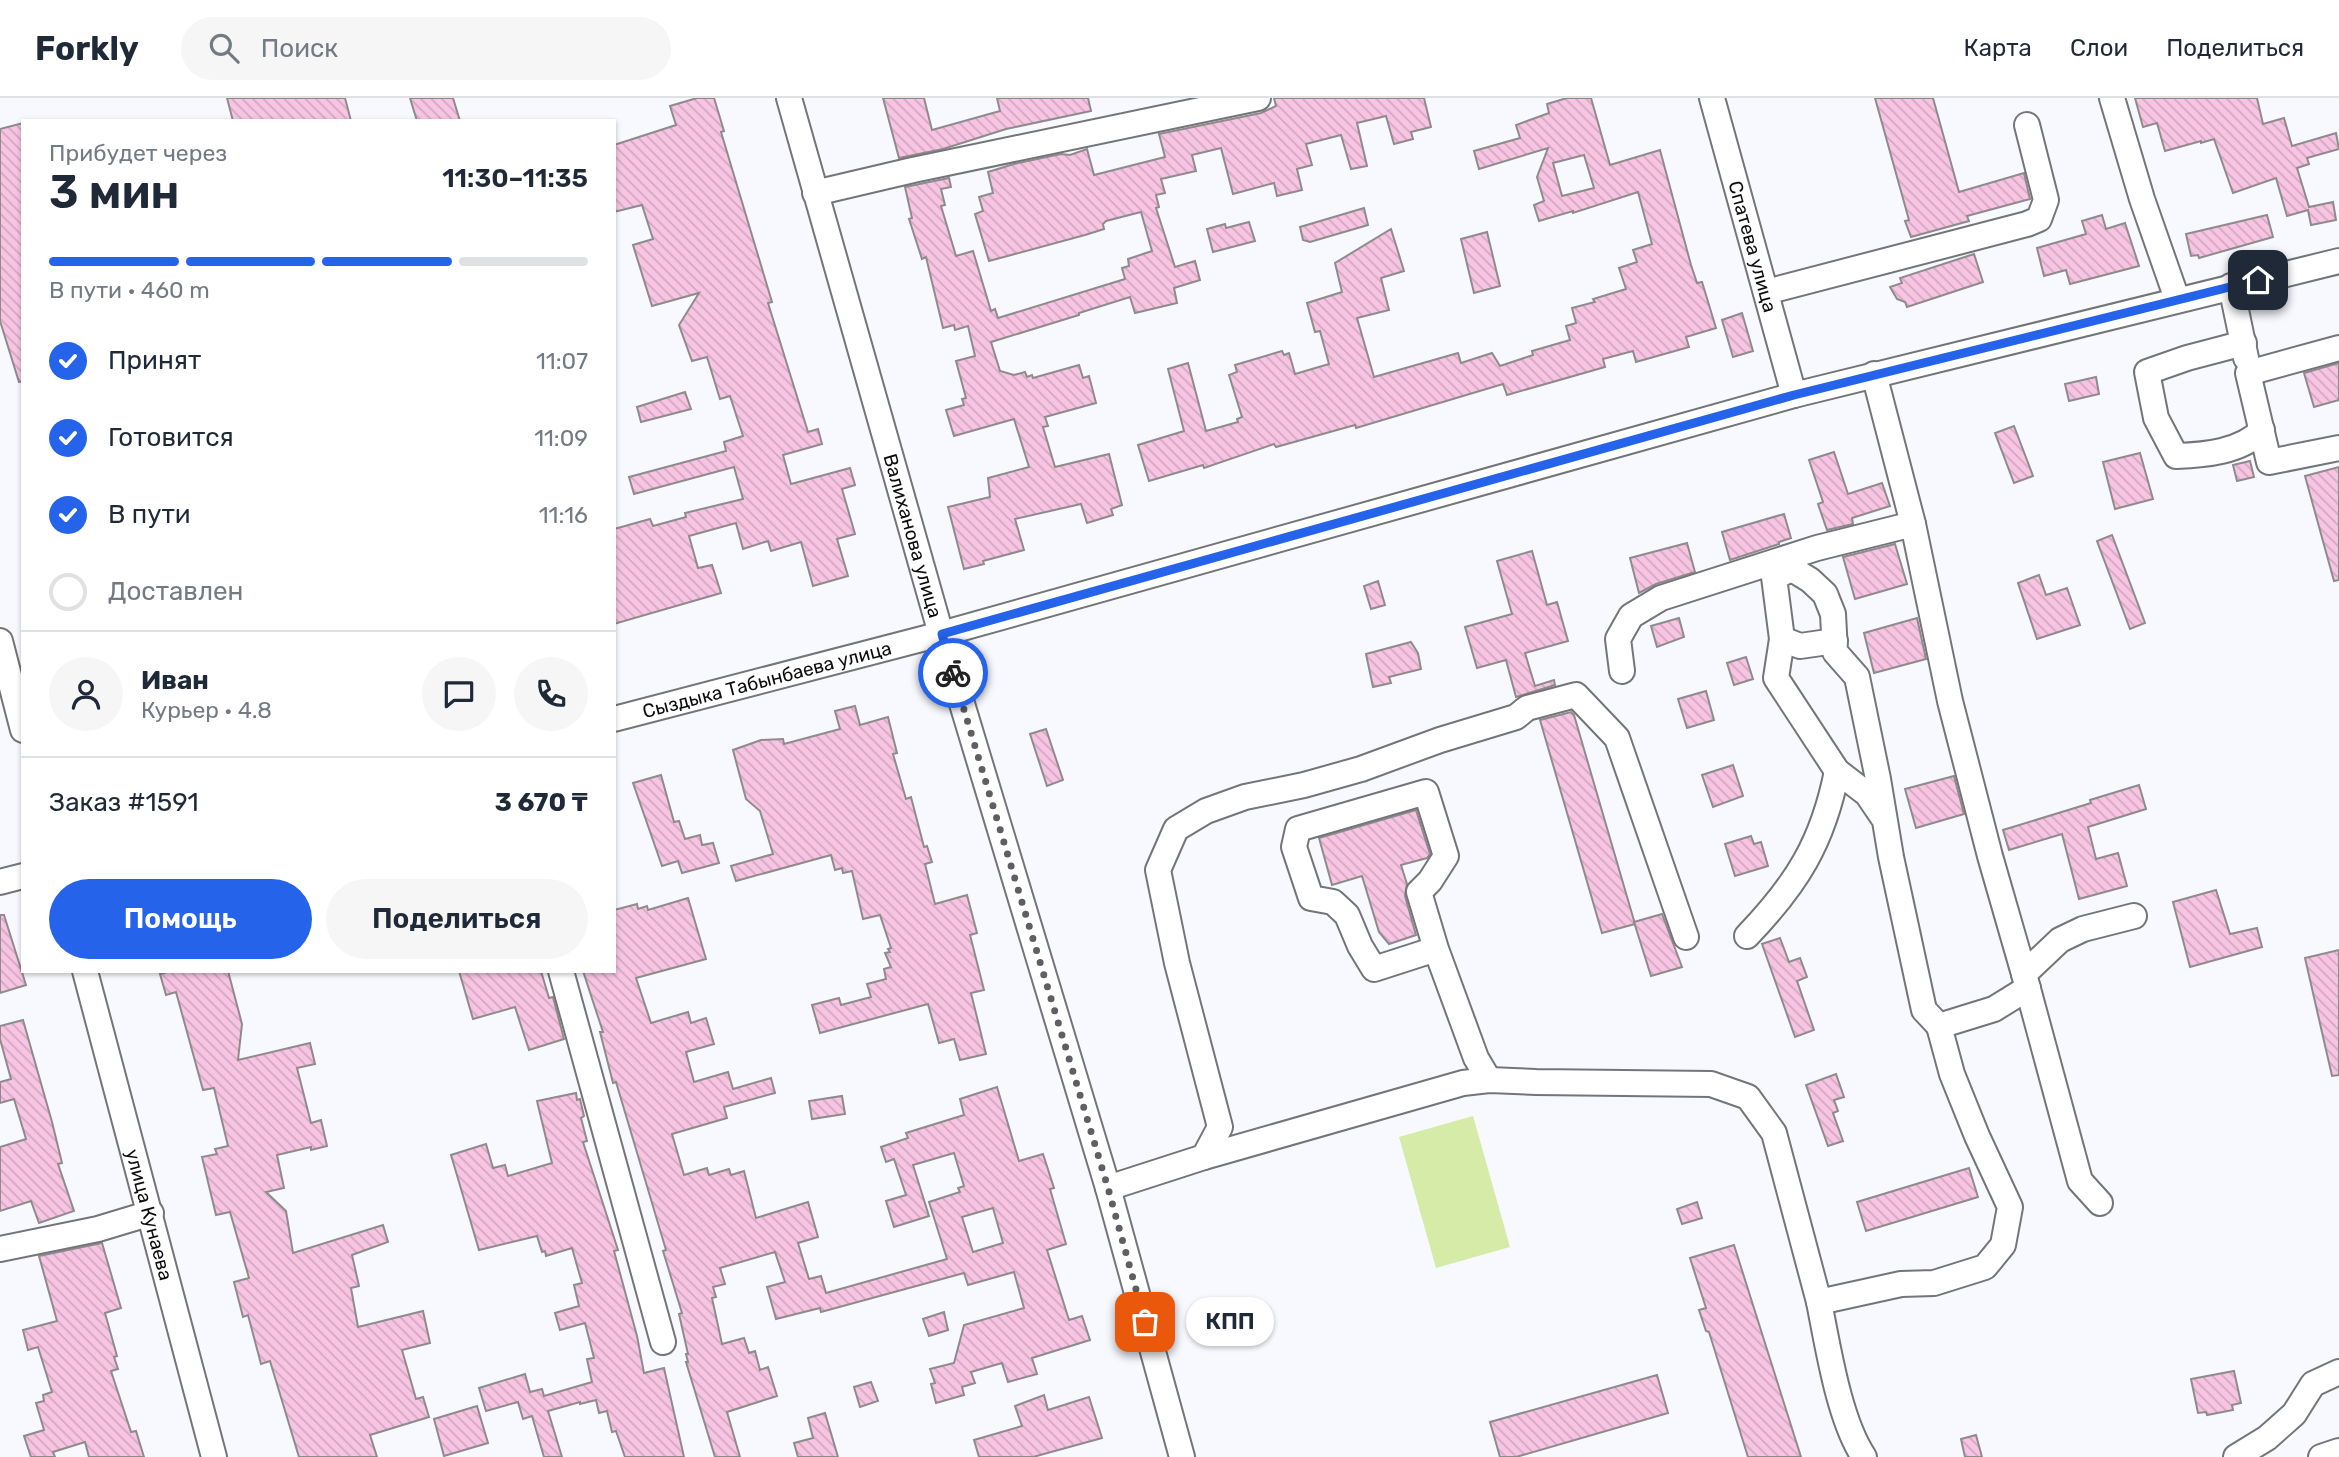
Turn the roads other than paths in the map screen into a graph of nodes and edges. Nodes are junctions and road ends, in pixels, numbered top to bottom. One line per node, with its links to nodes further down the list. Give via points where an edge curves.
1 (789, 98): 6 (street, Валиханова улица)
2 (1258, 98): 6 (street)
3 (1713, 98): 9 (street, Спатева улица)
4 (2112, 98): 10 (street)
5 (2027, 125): 9 (street, via 2046,200 2039,219)
6 (815, 193): 20 (street, Валиханова улица)
7 (2339, 261): 8 (street, Сыздыка Табынбаева улица)
8 (2231, 286): 10 (street, Сыздыка Табынбаева улица); 11 (street)
9 (1766, 292): 15 (street, Спатева улица)
10 (2176, 299): 14 (street, Сыздыка Табынбаева улица)
11 (2244, 343): 13 (street); 16 (street, via 2147,372 2156,418 2176,456 2206,455 2251,442)
12 (2339, 348): 13 (street)
13 (2248, 373): 16 (street)
14 (1874, 374): 15 (street, Сыздыка Табынбаева улица); 18 (street)
15 (1794, 395): 20 (street, Сыздыка Табынбаева улица)
16 (2262, 430): 17 (street, via 2269,462)
17 (2339, 448)
18 (1913, 524): 19 (street); 37 (street, via 1950,701)
19 (1779, 568): 21 (street); 22 (street, via 1811,580 1825,594 1833,614); 24 (street, via 1661,598 1631,616 1618,639)
20 (942, 634): 25 (street, Сыздыка Табынбаева улица); 41 (street, Валиханова улица)
21 (1782, 639): 22 (street, via 1800,646); 27 (street, via 1776,678)
22 (1835, 640): 28 (street, via 1835,652 1857,677)
23 (0, 641): 26 (street)
24 (1622, 671)
25 (616, 718)
26 (21, 722)
27 (1837, 771): 28 (street, via 1867,794); 32 (street, via 1819,837 1801,870 1778,904)
28 (1884, 819): 38 (street, via 1924,1010)
29 (21, 877): 30 (street)
30 (0, 882)
31 (2134, 916): 37 (street, via 2060,940)
32 (1747, 936)
33 (1686, 937): 40 (street, via 1617,738 1576,695 1527,708 1516,717 1361,769 1206,810 1176,829 1158,870 1220,1127)
34 (1436, 949): 34 (street, via 1419,892 1446,856 1426,792 1298,829 1294,847 1311,898 1334,902 1347,915 1374,969); 39 (street, via 1476,1059)
35 (86, 973): 43 (street, улица Кунаева)
36 (562, 973): 46 (street)
37 (2026, 981): 38 (street, via 1994,1009); 42 (street, via 2080,1181)
38 (1939, 1026): 45 (street, via 1952,1074 2010,1207 2003,1245 1985,1267 1934,1283 1901,1284)
39 (1489, 1080): 40 (street, via 1463,1083); 45 (street, via 1711,1084 1748,1097 1773,1133)
40 (1204, 1157): 41 (street)
41 (1108, 1188): 50 (street, Валиханова улица)
42 (2100, 1203)
43 (151, 1213): 44 (street); 49 (street, улица Кунаева)
44 (0, 1249)
45 (1819, 1302): 51 (street, via 1834,1375 1855,1444)
46 (663, 1342)
47 (2339, 1372): 52 (street, via 2313,1384 2294,1414)
48 (2339, 1451): 53 (street)
49 (214, 1457)
50 (1182, 1457)
51 (1864, 1457)
52 (2236, 1457)
53 (2321, 1457)

